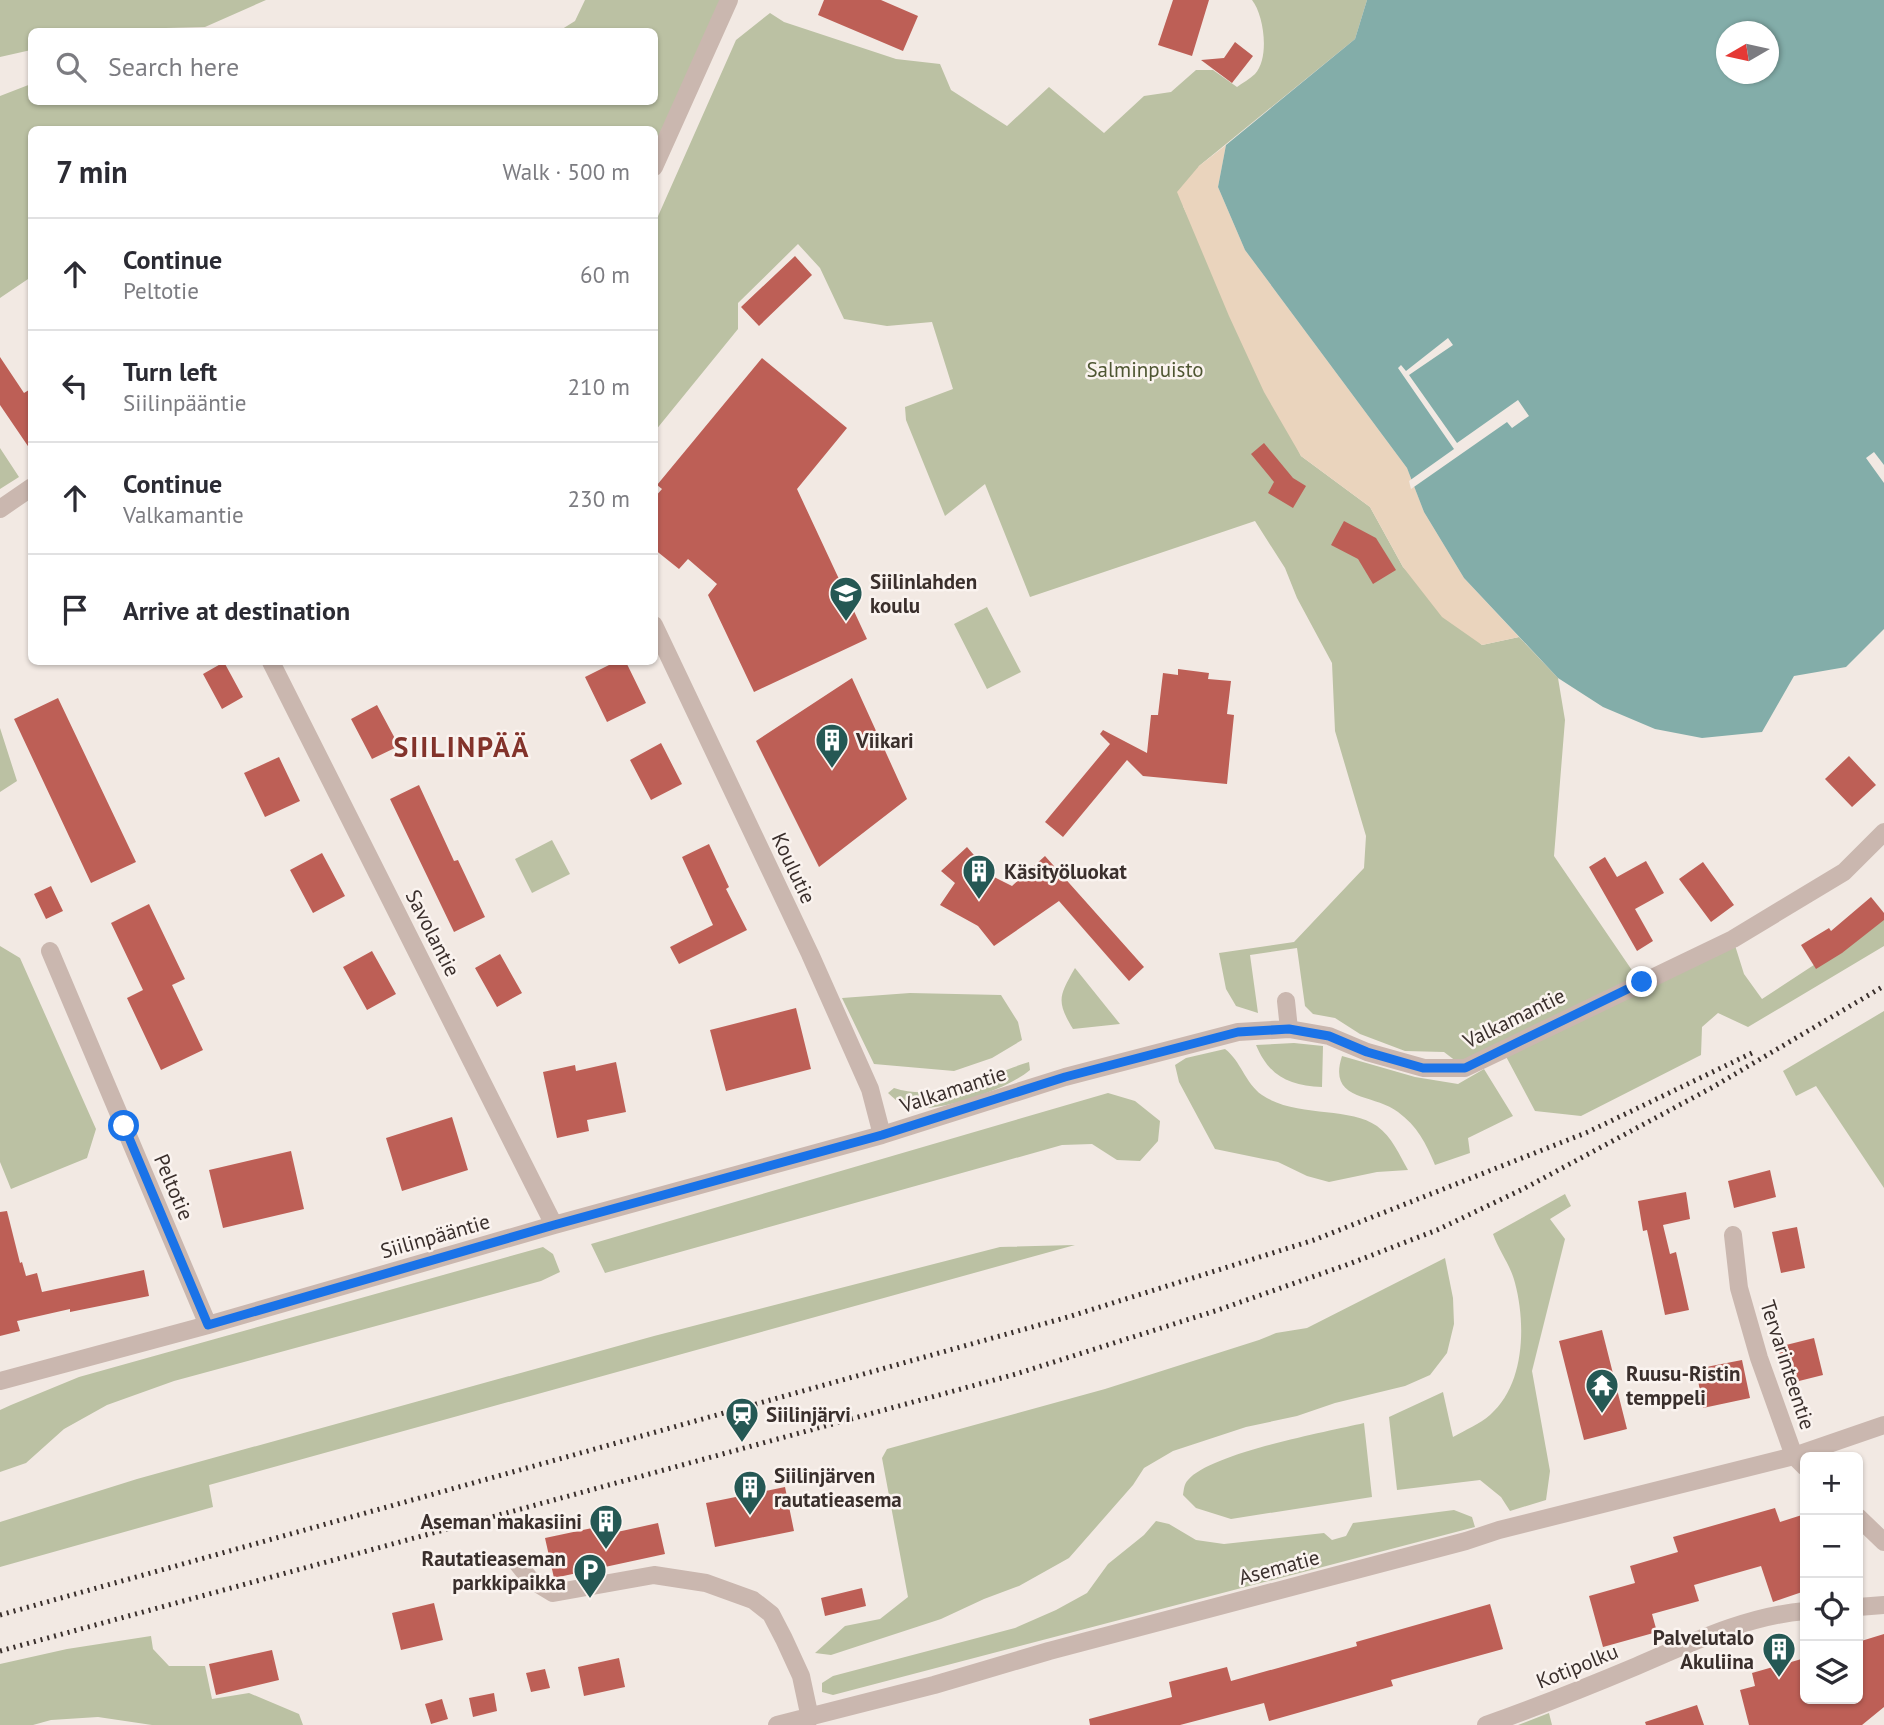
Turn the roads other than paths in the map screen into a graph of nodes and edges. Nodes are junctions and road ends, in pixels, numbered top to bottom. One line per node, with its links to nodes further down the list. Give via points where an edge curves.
1 (729, 0): 2 (street)
2 (658, 158)
3 (28, 490): 4 (street)
4 (0, 509)
5 (658, 633): 11 (street, Koulutie, via 870,1088)
6 (273, 665): 12 (street, Savolantie)
7 (1884, 832): 10 (street, Valkamantie, via 1844,872 1745,933 1465,1068 1423,1068 1329,1036)
8 (50, 951): 14 (street, Peltotie)
9 (1286, 1001): 10 (street)
10 (1289, 1029): 11 (street, Valkamantie, via 1238,1032 1138,1057)
11 (882, 1135): 12 (street, Siilinpääntie)
12 (554, 1225): 14 (street, Siilinpääntie)
13 (1733, 1235): 18 (street, Tervarinteentie, via 1739,1288 1759,1358)
14 (208, 1325): 15 (street, Siilinpääntie)
15 (0, 1381)
16 (1884, 1425): 17 (street, Tervarinteentie)
17 (1823, 1452)
18 (1800, 1462): 25 (street, Asematie, via 1499,1530)
19 (1863, 1522): 20 (street)
20 (1884, 1542)
21 (517, 1564): 25 (street, via 530,1579 553,1593 654,1575 706,1583 753,1600 771,1614 785,1639 801,1676)
22 (1884, 1605): 23 (street)
23 (1863, 1607)
24 (1800, 1612): 27 (street, Kotipolku, via 1723,1630)
25 (810, 1718): 26 (street, Asematie)
26 (776, 1725)
27 (1486, 1725)

